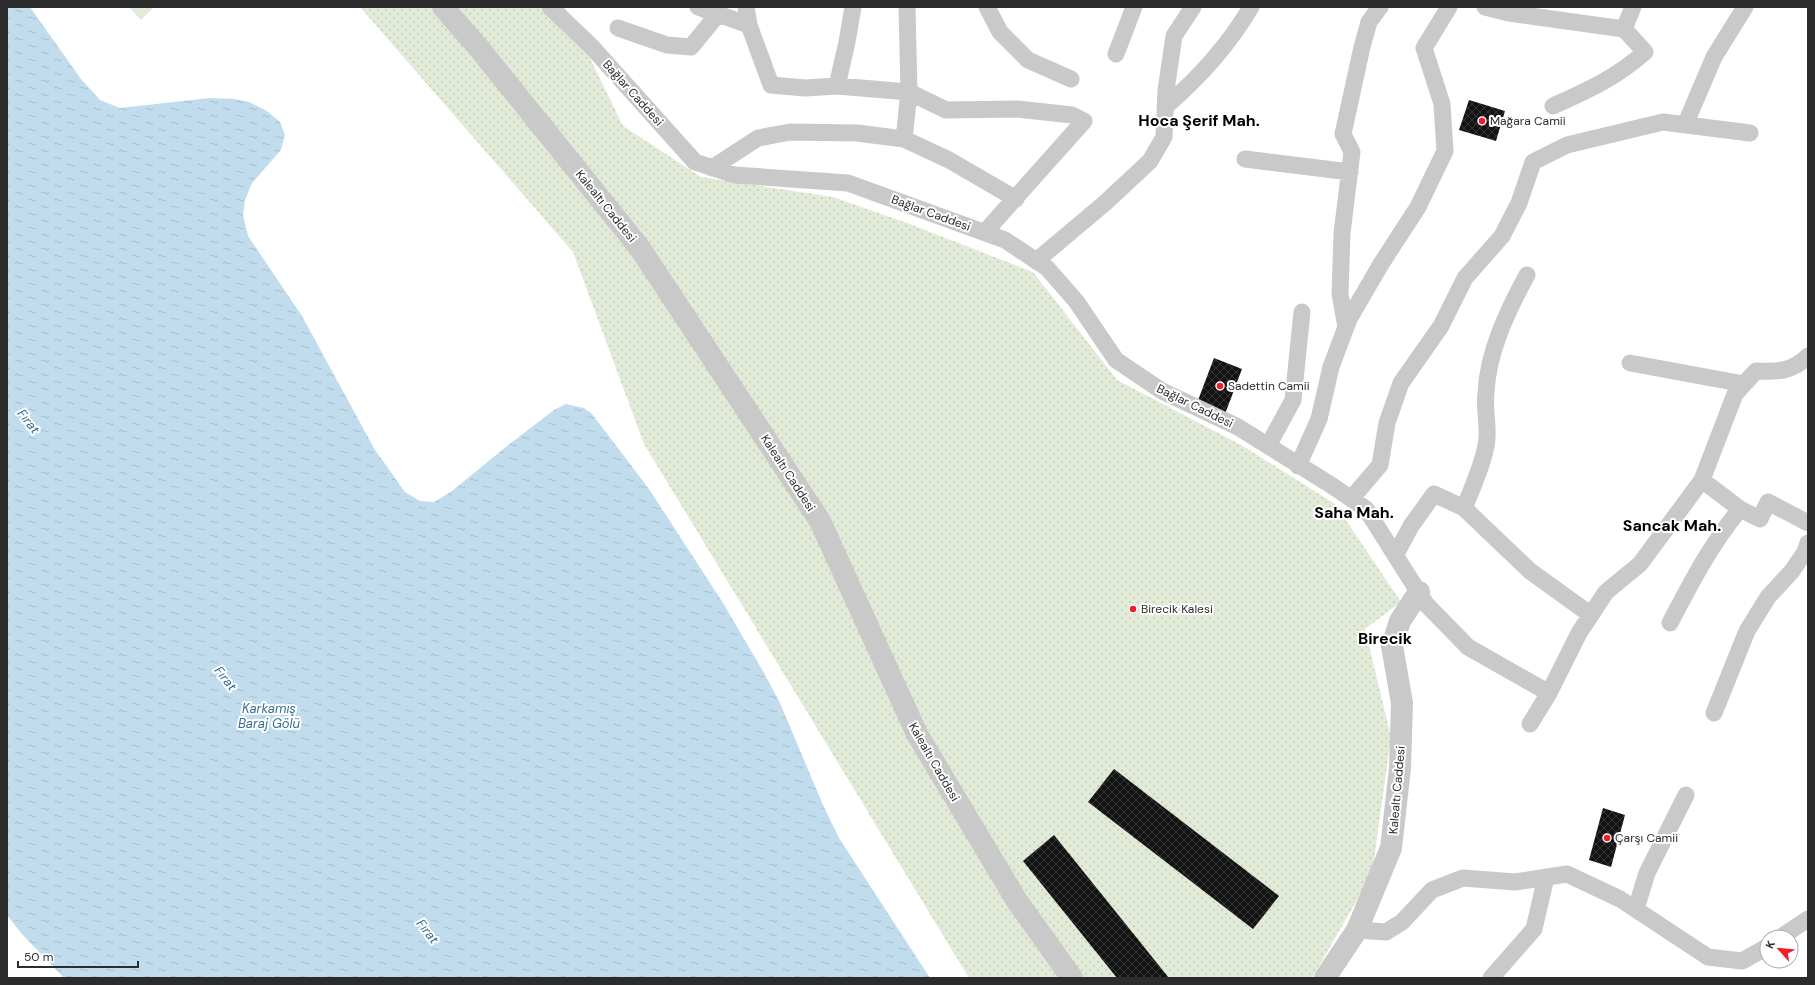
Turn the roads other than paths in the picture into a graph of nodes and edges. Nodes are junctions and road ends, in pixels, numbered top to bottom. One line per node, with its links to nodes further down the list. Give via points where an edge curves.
1 (443, 7): 63 (street, Kalealtı Caddesi, via 639,247 820,521 917,734 1017,901)
2 (550, 7): 30 (street, Bağlar Caddesi, via 591,46 695,162)
3 (698, 7): 16 (street)
4 (746, 7): 17 (street)
5 (853, 7): 22 (street, via 848,42)
6 (907, 7): 23 (street)
7 (987, 7): 21 (street, via 1000,32 1028,60)
8 (1134, 7): 20 (street)
9 (1193, 7): 25 (street, via 1174,36)
10 (1251, 7): 25 (street, via 1222,51 1188,88)
11 (1380, 7): 31 (street, via 1369,22 1343,134 1352,152)
12 (1449, 7): 37 (street, via 1424,48 1442,104 1445,151 1418,207 1381,264)
13 (1485, 7): 19 (street, via 1509,13)
14 (1633, 7): 19 (street)
15 (1746, 7): 26 (street, via 1714,57)
16 (718, 14): 17 (street); 18 (street, via 691,47 667,45)
17 (749, 25): 22 (street, via 771,85 805,88)
18 (618, 28)
19 (1624, 29): 24 (street, via 1645,52 1606,82)
20 (1116, 54)
21 (1070, 79)
22 (837, 86): 23 (street)
23 (909, 92): 28 (street); 32 (street, via 946,110 1017,109 1072,115 1084,121)
24 (1552, 106)
25 (1165, 107): 34 (street, via 1164,137 1150,161)
26 (1685, 125): 27 (street); 44 (street, via 1663,122 1567,145 1533,162 1519,203 1502,236 1465,278 1442,326 1401,383 1387,422 1380,465)
27 (1750, 133)
28 (904, 139): 30 (street, via 857,133 790,132 758,138); 32 (street, via 949,160)
29 (1245, 159): 31 (street)
30 (712, 168): 33 (street, Bağlar Caddesi, via 735,175 848,183)
31 (1350, 172): 37 (street, via 1342,233 1340,294)
32 (1016, 199): 33 (street)
33 (985, 232): 34 (street, Bağlar Caddesi, via 1006,240)
34 (1036, 261): 41 (street, Bağlar Caddesi, via 1047,268 1076,301 1116,360 1162,391 1238,427)
35 (1527, 275): 45 (street, via 1511,304 1493,352 1486,392 1487,439 1476,479)
36 (1302, 312): 41 (street, via 1293,400)
37 (1346, 327): 42 (street, via 1331,367 1319,418)
38 (1808, 356): 40 (street, via 1800,364 1778,372 1756,371)
39 (1630, 363): 40 (street)
40 (1744, 384): 43 (street, via 1735,394)
41 (1268, 446): 42 (street, Bağlar Caddesi)
42 (1298, 466): 44 (street, Bağlar Caddesi)
43 (1702, 480): 46 (street); 51 (street, via 1640,564 1606,592)
44 (1351, 499): 49 (street, Bağlar Caddesi, via 1366,509)
45 (1464, 508): 49 (street, via 1434,494 1411,526); 51 (street, via 1530,571)
46 (1740, 509): 47 (street, via 1760,519 1768,502); 52 (street, via 1707,554)
47 (1808, 523)
48 (1808, 543): 54 (street, via 1792,571 1768,597 1747,631)
49 (1396, 554): 50 (street, Bağlar Caddesi)
50 (1419, 592): 53 (street, Bağlar Caddesi, via 1426,604 1468,647); 61 (street, Kalealtı Caddesi, via 1400,621 1392,646 1402,703 1400,768 1391,848)
51 (1591, 614): 53 (street, via 1578,633)
52 (1670, 623)
53 (1549, 694): 55 (street)
54 (1714, 713)
55 (1530, 724)
56 (1686, 795): 58 (street, via 1647,873)
57 (1546, 877): 58 (street, via 1566,874); 61 (street, via 1515,882 1463,878 1432,890 1402,922 1386,932); 65 (street, via 1534,929)
58 (1636, 909): 62 (street, via 1708,957 1742,961)
59 (1808, 919): 60 (street)
60 (1793, 929)
61 (1357, 930): 64 (street, Kalealtı Caddesi)
62 (1759, 951)
63 (1072, 978)
64 (1326, 978)
65 (1491, 978)

